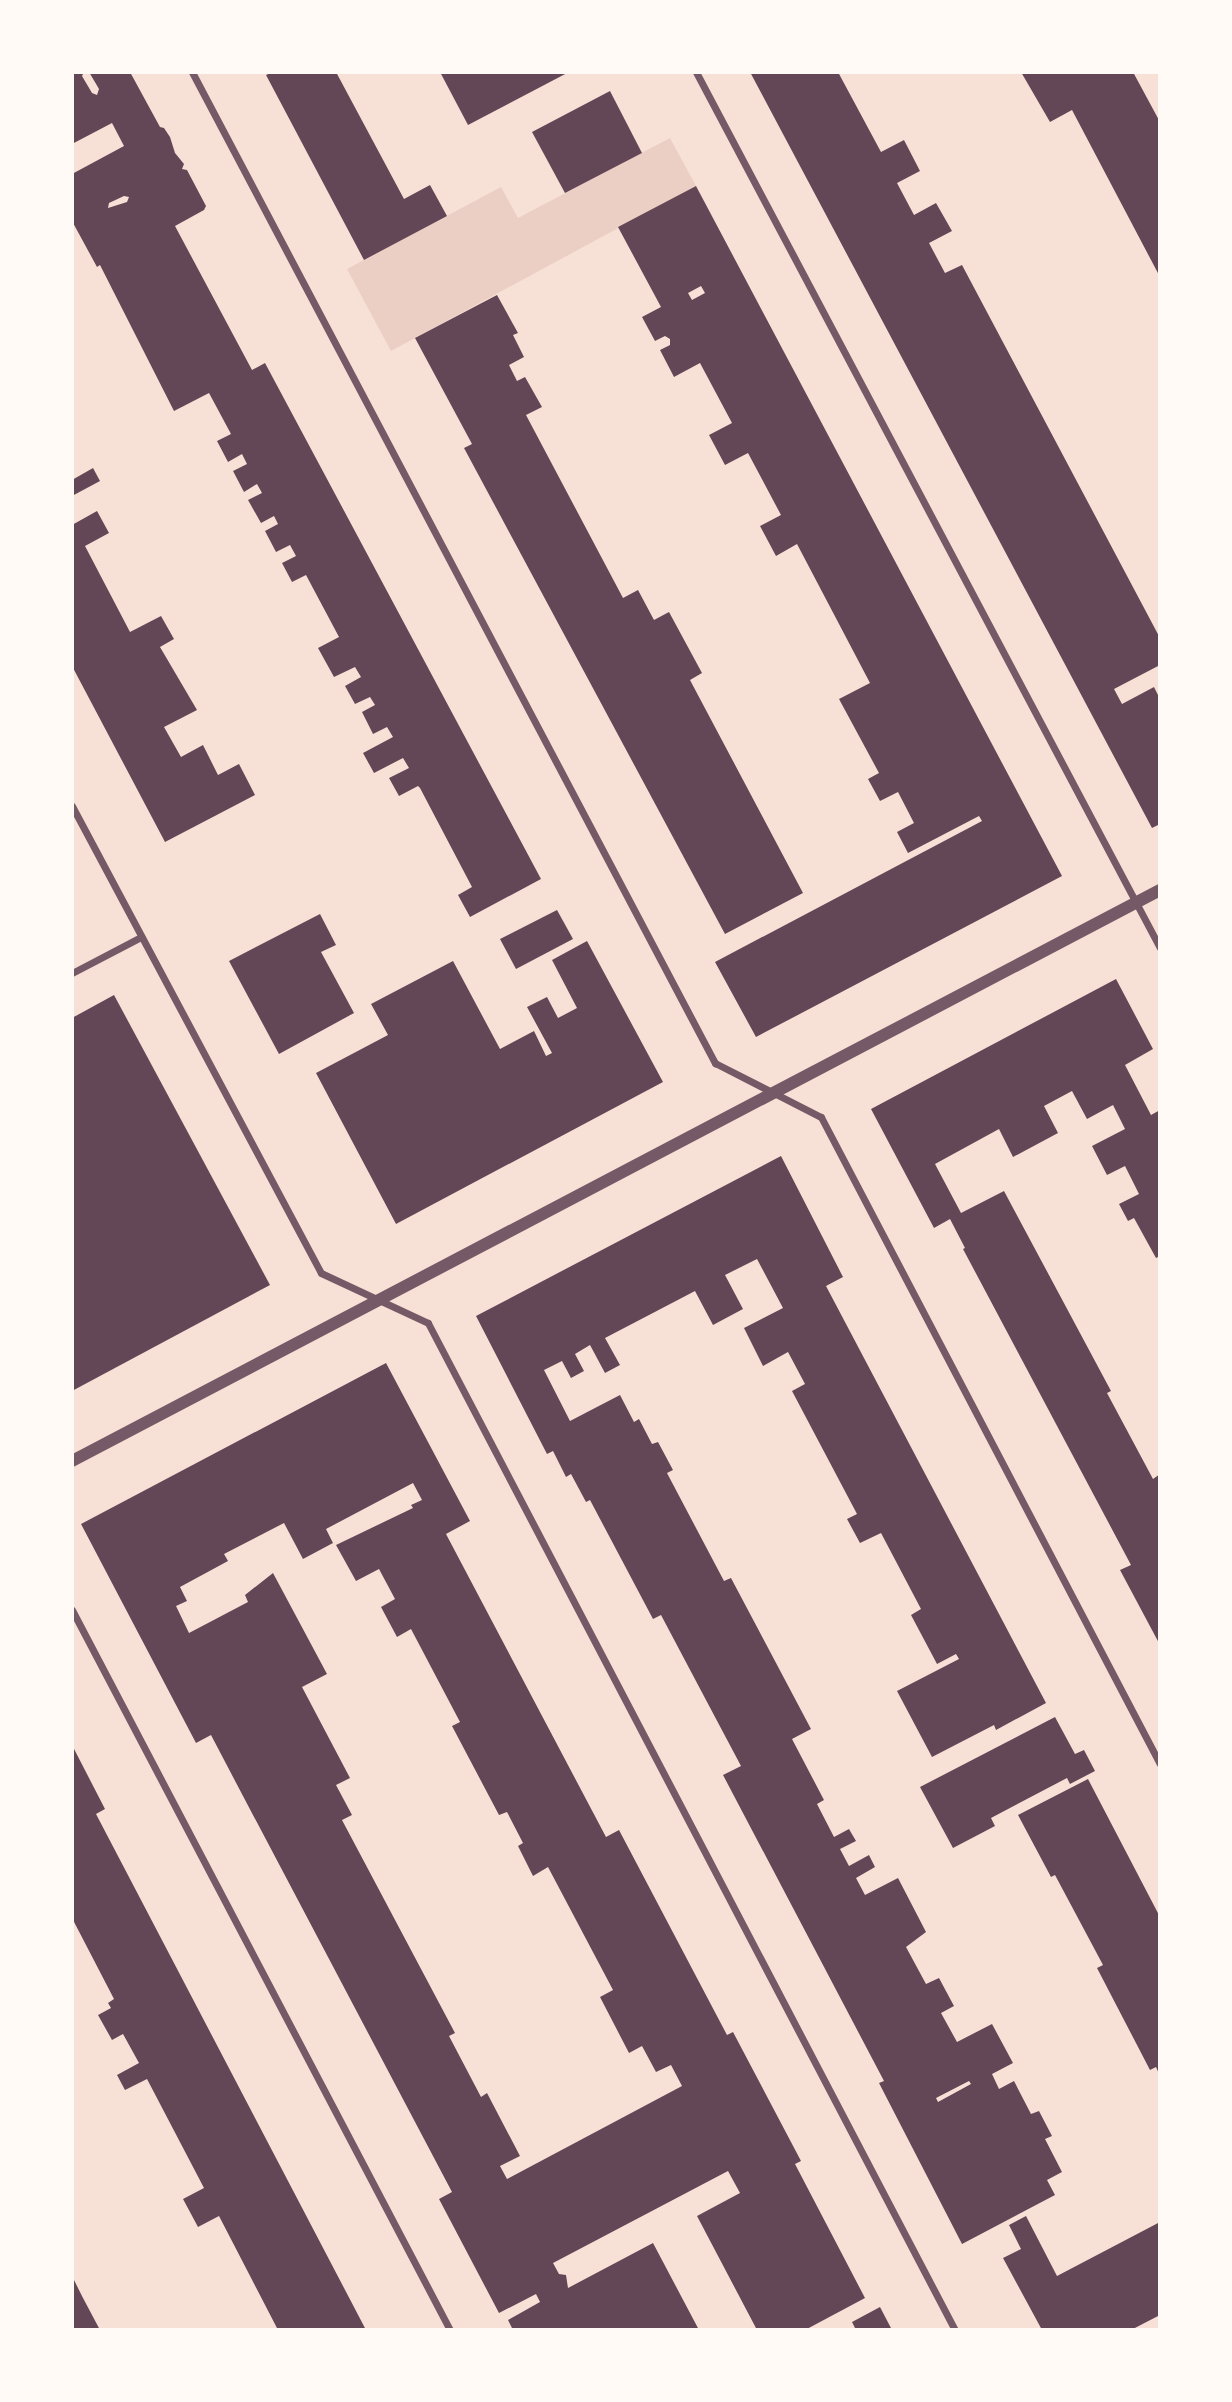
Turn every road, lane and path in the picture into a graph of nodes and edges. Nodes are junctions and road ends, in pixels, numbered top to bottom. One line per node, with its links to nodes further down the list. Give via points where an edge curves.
1 (192, 72): 9 (street, via 715,1063)
2 (696, 72): 5 (street)
3 (72, 806): 6 (street)
4 (1160, 890): 5 (street)
5 (1136, 903): 7 (street); 9 (street)
6 (141, 937): 8 (street); 10 (street, via 321,1273)
7 (1160, 948)
8 (72, 973)
9 (771, 1094): 10 (street); 13 (street, via 821,1117)
10 (377, 1301): 11 (street); 15 (street, via 428,1323)
11 (72, 1461)
12 (72, 1610): 14 (street)
13 (1160, 1764)
14 (450, 2330)
15 (955, 2330)

